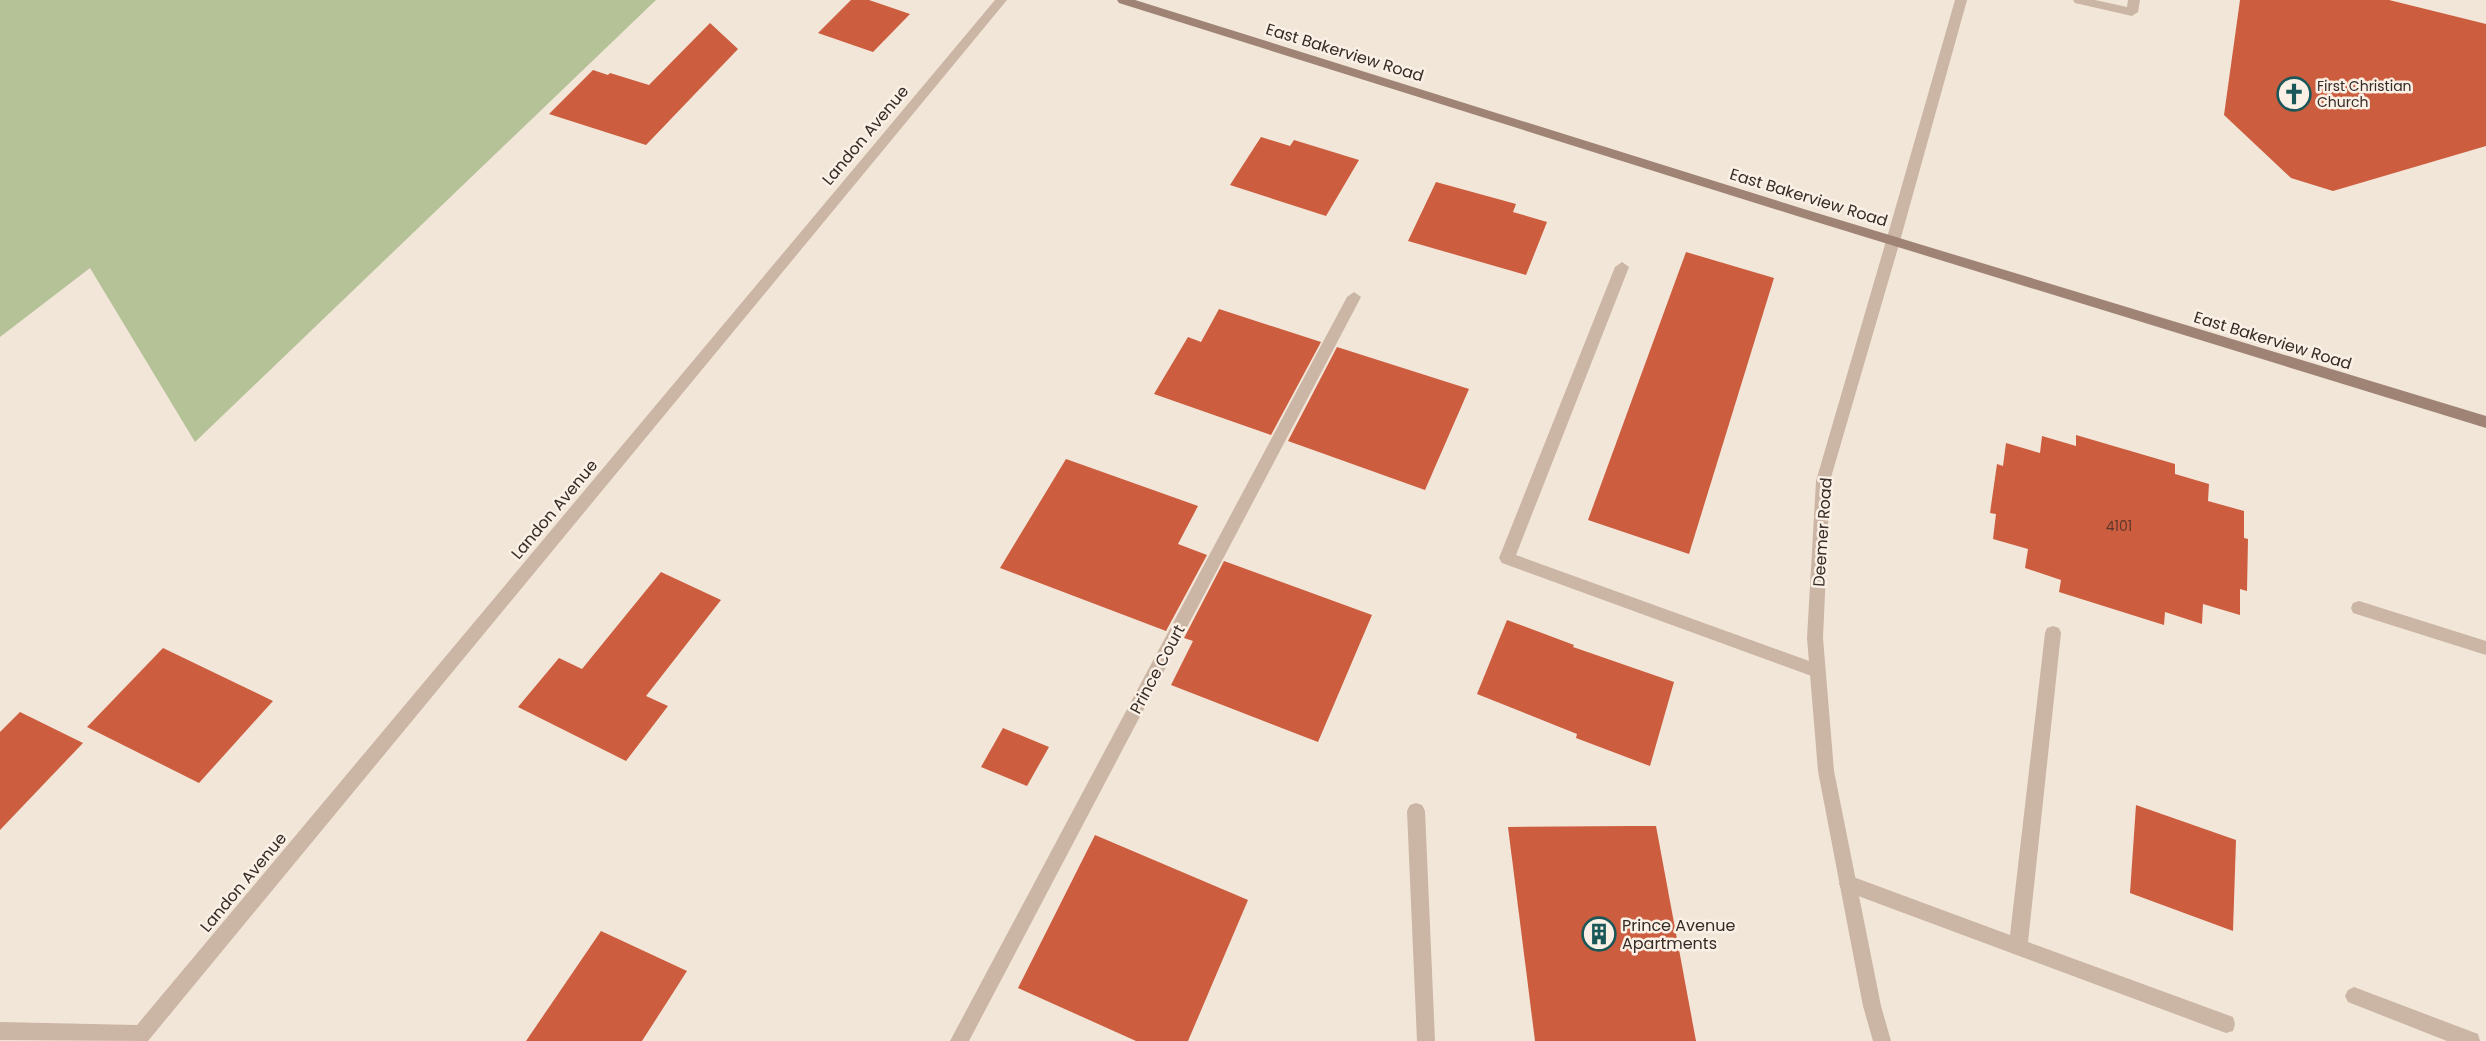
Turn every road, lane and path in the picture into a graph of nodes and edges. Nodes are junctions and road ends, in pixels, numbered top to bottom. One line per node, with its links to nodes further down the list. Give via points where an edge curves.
1 (1001, 0): 20 (street, Landon Avenue)
2 (1123, 0): 6 (main road, East Bakerview Road)
3 (1961, 0): 6 (street, Deemer Road)
4 (2079, 0): 5 (street, via 2132,12)
5 (2134, 0)
6 (1893, 241): 9 (main road, East Bakerview Road); 13 (street, Deemer Road, via 1823,482 1815,638)
7 (1622, 267): 13 (street, via 1507,558)
8 (1354, 297): 21 (street, Prince Court)
9 (2486, 422)
10 (2359, 608): 12 (street)
11 (2053, 633): 16 (street)
12 (2486, 648)
13 (1817, 671): 15 (street, Deemer Road, via 1826,771)
14 (1416, 811): 22 (street)
15 (1848, 884): 16 (street); 23 (street, Deemer Road)
16 (2018, 947): 18 (street)
17 (2354, 996): 24 (street)
18 (2226, 1024)
19 (0, 1031): 20 (street)
20 (138, 1039)
21 (959, 1041)
22 (1426, 1041)
23 (1882, 1041)
24 (2471, 1041)

